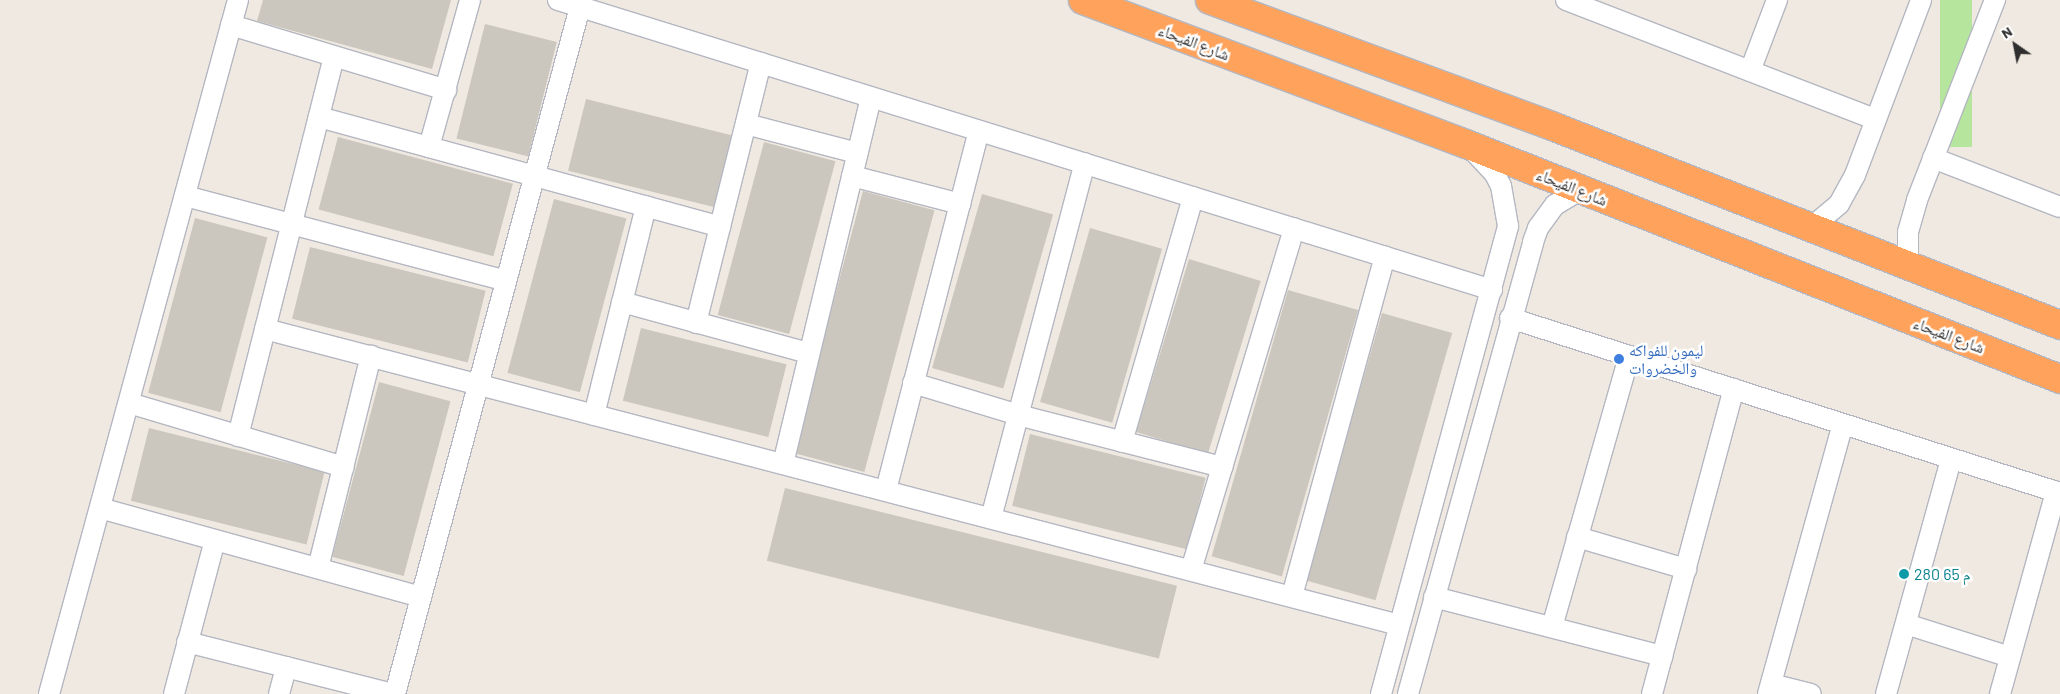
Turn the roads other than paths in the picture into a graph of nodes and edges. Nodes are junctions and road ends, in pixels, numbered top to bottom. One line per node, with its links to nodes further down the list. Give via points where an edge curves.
1 (238, 0): 11 (street)
2 (470, 0): 17 (street)
3 (558, 0): 10 (street)
4 (1083, 0): 15 (highway, شارع الفيحاء)
5 (1210, 0): 12 (highway)
6 (1566, 0): 16 (street)
7 (1777, 0): 16 (street)
8 (1921, 0): 20 (street)
9 (1995, 0): 26 (street)
10 (580, 7): 14 (street); 28 (street)
11 (232, 25): 13 (street); 31 (street)
12 (1278, 26): 15 (highway); 37 (highway)
13 (334, 56): 17 (street); 19 (street)
14 (761, 63): 18 (street); 21 (street)
15 (1263, 68): 23 (highway, شارع الفيحاء)
16 (1750, 71): 20 (street)
17 (446, 90): 24 (street)
18 (870, 97): 22 (street); 25 (street)
19 (319, 116): 24 (street); 36 (street)
20 (1876, 119): 37 (street, via 1848,190 1833,210)
21 (746, 124): 25 (street); 38 (street)
22 (979, 131): 27 (street); 33 (street)
23 (1466, 144): 30 (highway, شارع الفيحاء); 43 (street, via 1495,174 1506,206 1508,226)
24 (430, 147): 28 (street)
25 (857, 153): 29 (street)
26 (1933, 158): 35 (street); 41 (street, via 1908,232)
27 (1085, 164): 32 (street); 58 (street)
28 (534, 176): 34 (street); 42 (street)
29 (852, 176): 33 (street); 49 (street)
30 (1580, 190): 45 (street, via 1555,205 1538,228); 52 (highway, شارع الفيحاء)
31 (185, 196): 36 (street); 56 (street)
32 (1193, 197): 39 (street); 61 (street)
33 (960, 204): 53 (street)
34 (646, 206): 38 (street); 44 (street)
35 (2060, 206)
36 (292, 224): 42 (street); 48 (street)
37 (1814, 226): 41 (highway)
38 (720, 227): 46 (street)
39 (1294, 228): 40 (street); 65 (street)
40 (1385, 256): 43 (street); 77 (street)
41 (1908, 266): 47 (highway)
42 (506, 281): 54 (street)
43 (1492, 290): 68 (street)
44 (622, 302): 46 (street); 57 (street)
45 (1510, 318): 51 (street); 69 (street)
46 (696, 323): 49 (street)
47 (2060, 325)
48 (265, 329): 50 (street); 60 (street)
49 (809, 353): 63 (street)
50 (371, 356): 54 (street); 64 (street)
51 (1629, 356): 55 (street); 72 (street)
52 (2060, 379)
53 (914, 383): 58 (street); 66 (street)
54 (478, 384): 57 (street); 79 (street)
55 (1734, 389): 59 (street); 75 (street)
56 (128, 403): 60 (street); 70 (street)
57 (594, 414): 63 (street)
58 (1018, 414): 61 (street); 71 (street)
59 (1842, 424): 62 (street); 87 (street)
60 (238, 436): 64 (street)
61 (1122, 442): 65 (street)
62 (1952, 459): 67 (street); 81 (street)
63 (783, 464): 66 (street)
64 (344, 467): 74 (street)
65 (1222, 468): 76 (street)
66 (886, 490): 71 (street)
67 (2058, 493): 85 (street)
68 (1434, 497): 69 (street); 80 (street)
69 (1460, 504): 78 (street)
70 (100, 508): 73 (street); 88 (street)
71 (991, 518): 76 (street)
72 (1577, 537): 75 (street); 82 (street)
73 (215, 540): 74 (street); 83 (street)
74 (318, 568): 79 (street)
75 (1686, 569): 84 (street)
76 (1191, 570): 77 (street)
77 (1292, 596): 80 (street)
78 (1434, 596): 82 (street); 93 (street)
79 (421, 597): 91 (street)
80 (1399, 624): 92 (street)
81 (1906, 624): 85 (street); 96 (street)
82 (1552, 627): 84 (street)
83 (188, 642): 86 (street); 89 (street)
84 (1662, 656): 94 (street)
85 (2010, 657): 97 (street)
86 (286, 667): 90 (street); 91 (street)
87 (1770, 689): 95 (street)
88 (49, 694)
89 (174, 694)
90 (279, 694)
91 (394, 694)
92 (1381, 694)
93 (1408, 694)
94 (1652, 694)
95 (1811, 694)
96 (1886, 694)
97 (2000, 694)

